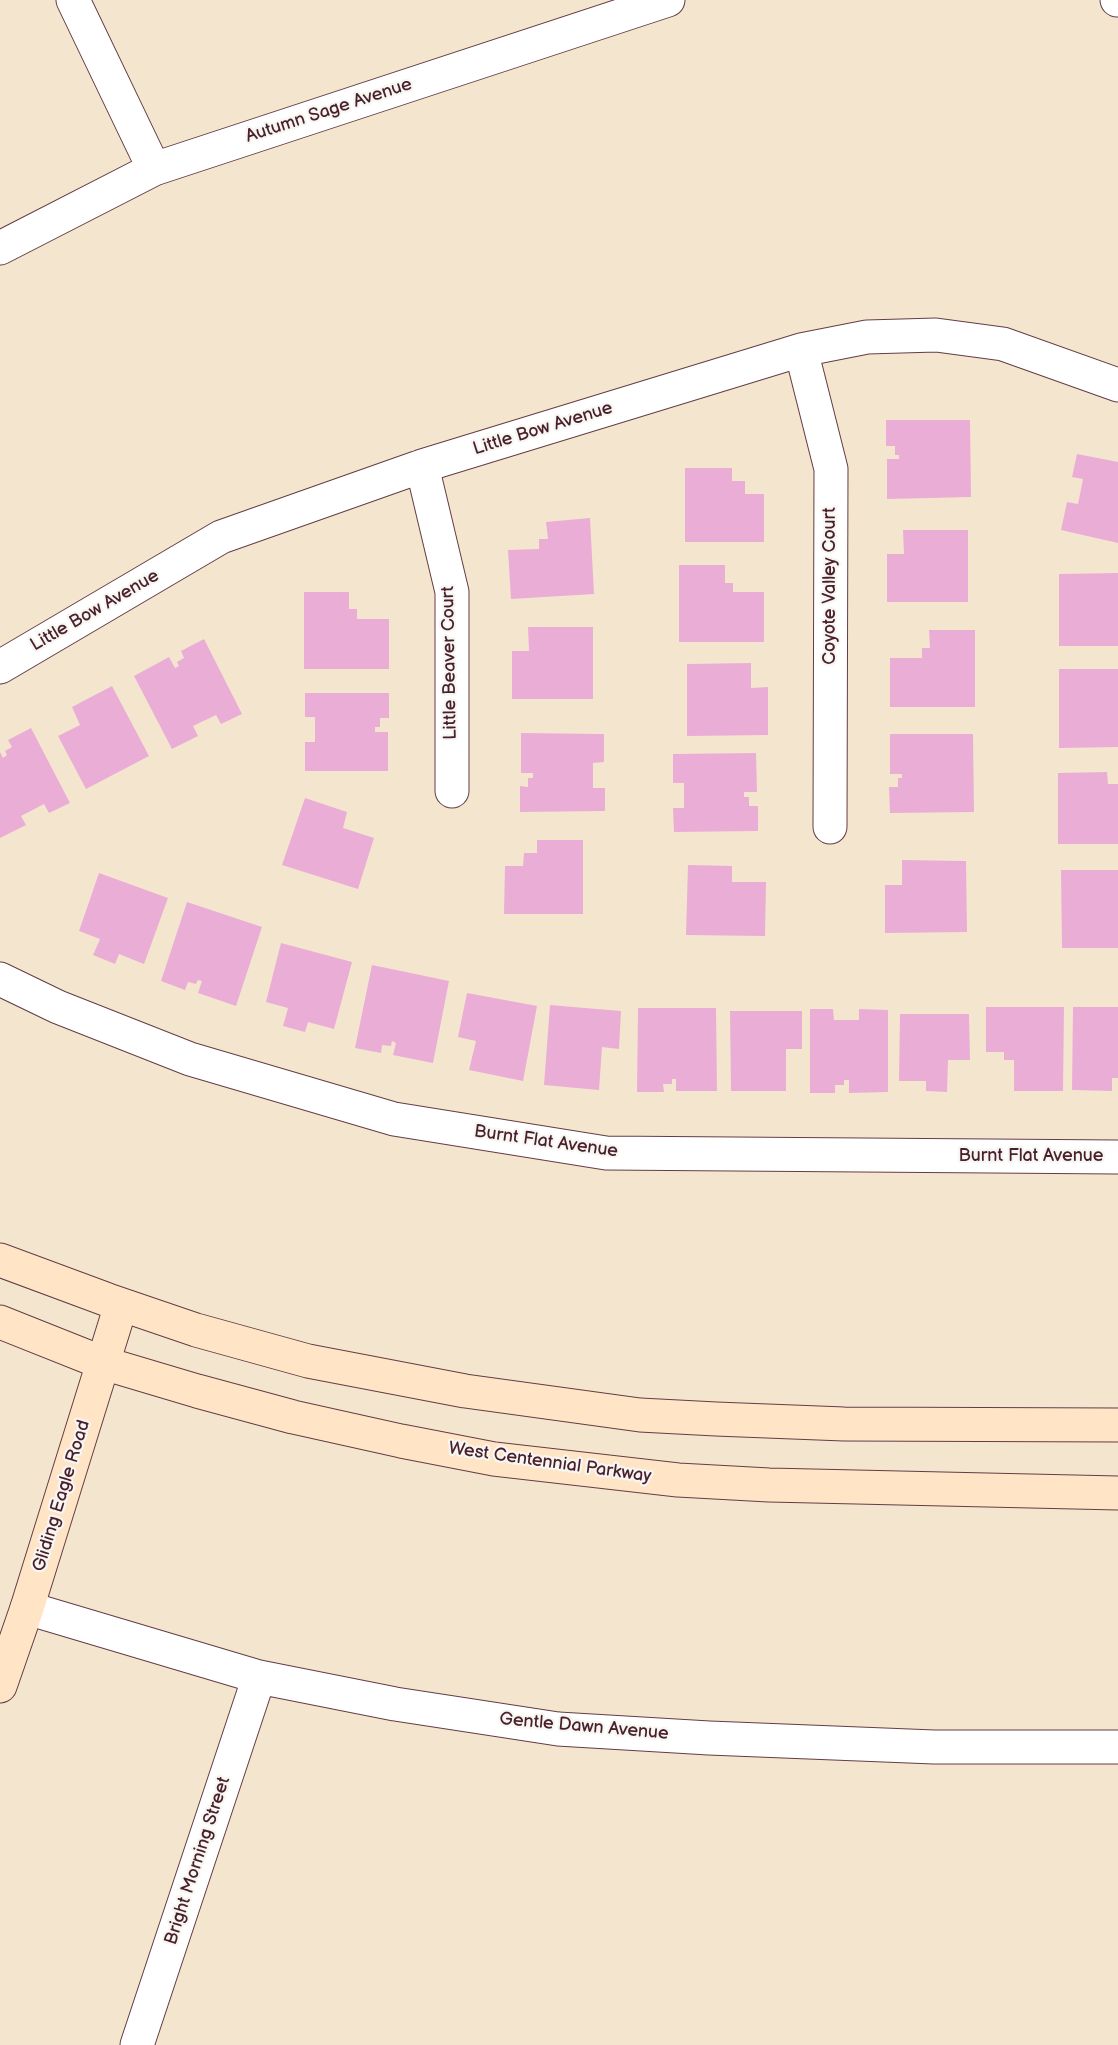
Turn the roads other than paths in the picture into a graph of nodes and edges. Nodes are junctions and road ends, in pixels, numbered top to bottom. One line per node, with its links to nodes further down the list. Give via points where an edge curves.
1 (73, 0): 3 (street)
2 (668, 0): 3 (street, Autumn Sage Avenue)
3 (154, 168): 4 (street, Autumn Sage Avenue)
4 (0, 248)
5 (801, 350): 6 (street, Little Bow Avenue, via 867,337 936,335 1003,344); 7 (street, Little Bow Avenue); 10 (street, Coyote Valley Court, via 831,469)
6 (1118, 385)
7 (423, 466): 8 (street, Little Bow Avenue, via 221,537); 9 (street, Little Beaver Court, via 452,592)
8 (0, 667)
9 (452, 791)
10 (830, 827)
11 (0, 979): 12 (street, Burnt Flat Avenue, via 57,1007 190,1059 394,1119 606,1153)
12 (1118, 1157)
13 (0, 1260): 14 (main road)
14 (121, 1305): 16 (main road, Gliding Eagle Road); 17 (main road, via 308,1361 465,1391 640,1415 844,1424)
15 (0, 1322): 16 (main road, West Centennial Parkway)
16 (103, 1364): 18 (main road, West Centennial Parkway, via 293,1417 506,1460 758,1485); 19 (main road, Gliding Eagle Road)
17 (1118, 1425)
18 (1118, 1493)
19 (27, 1608): 20 (street, Gentle Dawn Avenue); 21 (main road, Gliding Eagle Road)
20 (259, 1677): 22 (street, Gentle Dawn Avenue, via 395,1704 558,1729 934,1747); 23 (street, Bright Morning Street)
21 (0, 1686)
22 (1118, 1747)
23 (137, 2045)

